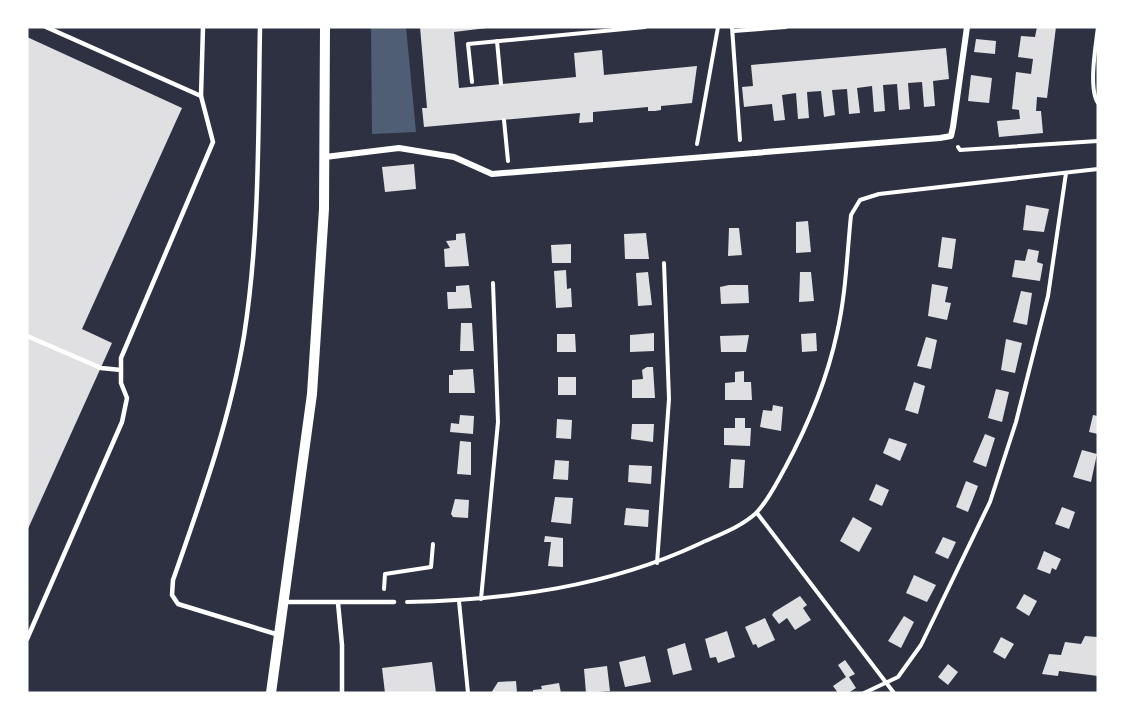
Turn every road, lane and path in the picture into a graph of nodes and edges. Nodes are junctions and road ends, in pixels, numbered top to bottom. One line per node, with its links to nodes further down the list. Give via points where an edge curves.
1 (46, 27): 14 (lane)
2 (260, 27): 38 (lane, via 257,199 244,338 216,456 173,580 172,595 178,604)
3 (325, 27): 20 (street)
4 (645, 27): 11 (path)
5 (718, 27): 21 (path)
6 (785, 27): 10 (path)
7 (967, 27): 17 (street)
8 (1098, 27): 15 (path, via 1094,72)
9 (201, 28): 14 (lane)
10 (733, 29): 19 (path)
11 (497, 41): 12 (path, via 468,44); 13 (path)
12 (472, 82)
13 (501, 84)
14 (201, 96): 28 (lane, via 213,142 121,358)
15 (1098, 103)
16 (504, 120): 24 (path)
17 (951, 136): 18 (path, via 960,150); 19 (street)
18 (1098, 141)
19 (740, 153): 21 (street)
20 (325, 157): 24 (street, via 399,148 454,157 492,174); 34 (street, via 312,394)
21 (695, 157): 24 (street)
22 (1098, 169): 23 (path)
23 (1066, 173): 29 (path, via 879,194 860,200 851,215 838,332 824,381 804,433); 40 (path, via 1048,297 1016,422 990,502 921,645 898,677)
24 (509, 174)
25 (664, 263): 31 (path, via 669,399)
26 (493, 283): 32 (path, via 498,422)
27 (27, 336): 28 (lane, via 101,368)
28 (121, 370): 39 (lane, via 127,398 122,422)
29 (757, 513): 31 (path, via 735,528); 40 (path)
30 (433, 544): 35 (path, via 431,567 385,574)
31 (657, 564): 32 (path, via 576,586)
32 (481, 599): 33 (path)
33 (459, 601): 36 (path); 43 (path)
34 (282, 602): 37 (lane); 38 (street)
35 (384, 602): 36 (lane); 37 (lane)
36 (394, 602)
37 (338, 603): 42 (lane)
38 (279, 635): 41 (street)
39 (27, 639)
40 (886, 685): 44 (path); 45 (path)
41 (271, 693)
42 (342, 693)
43 (468, 693)
44 (864, 693)
45 (894, 693)

